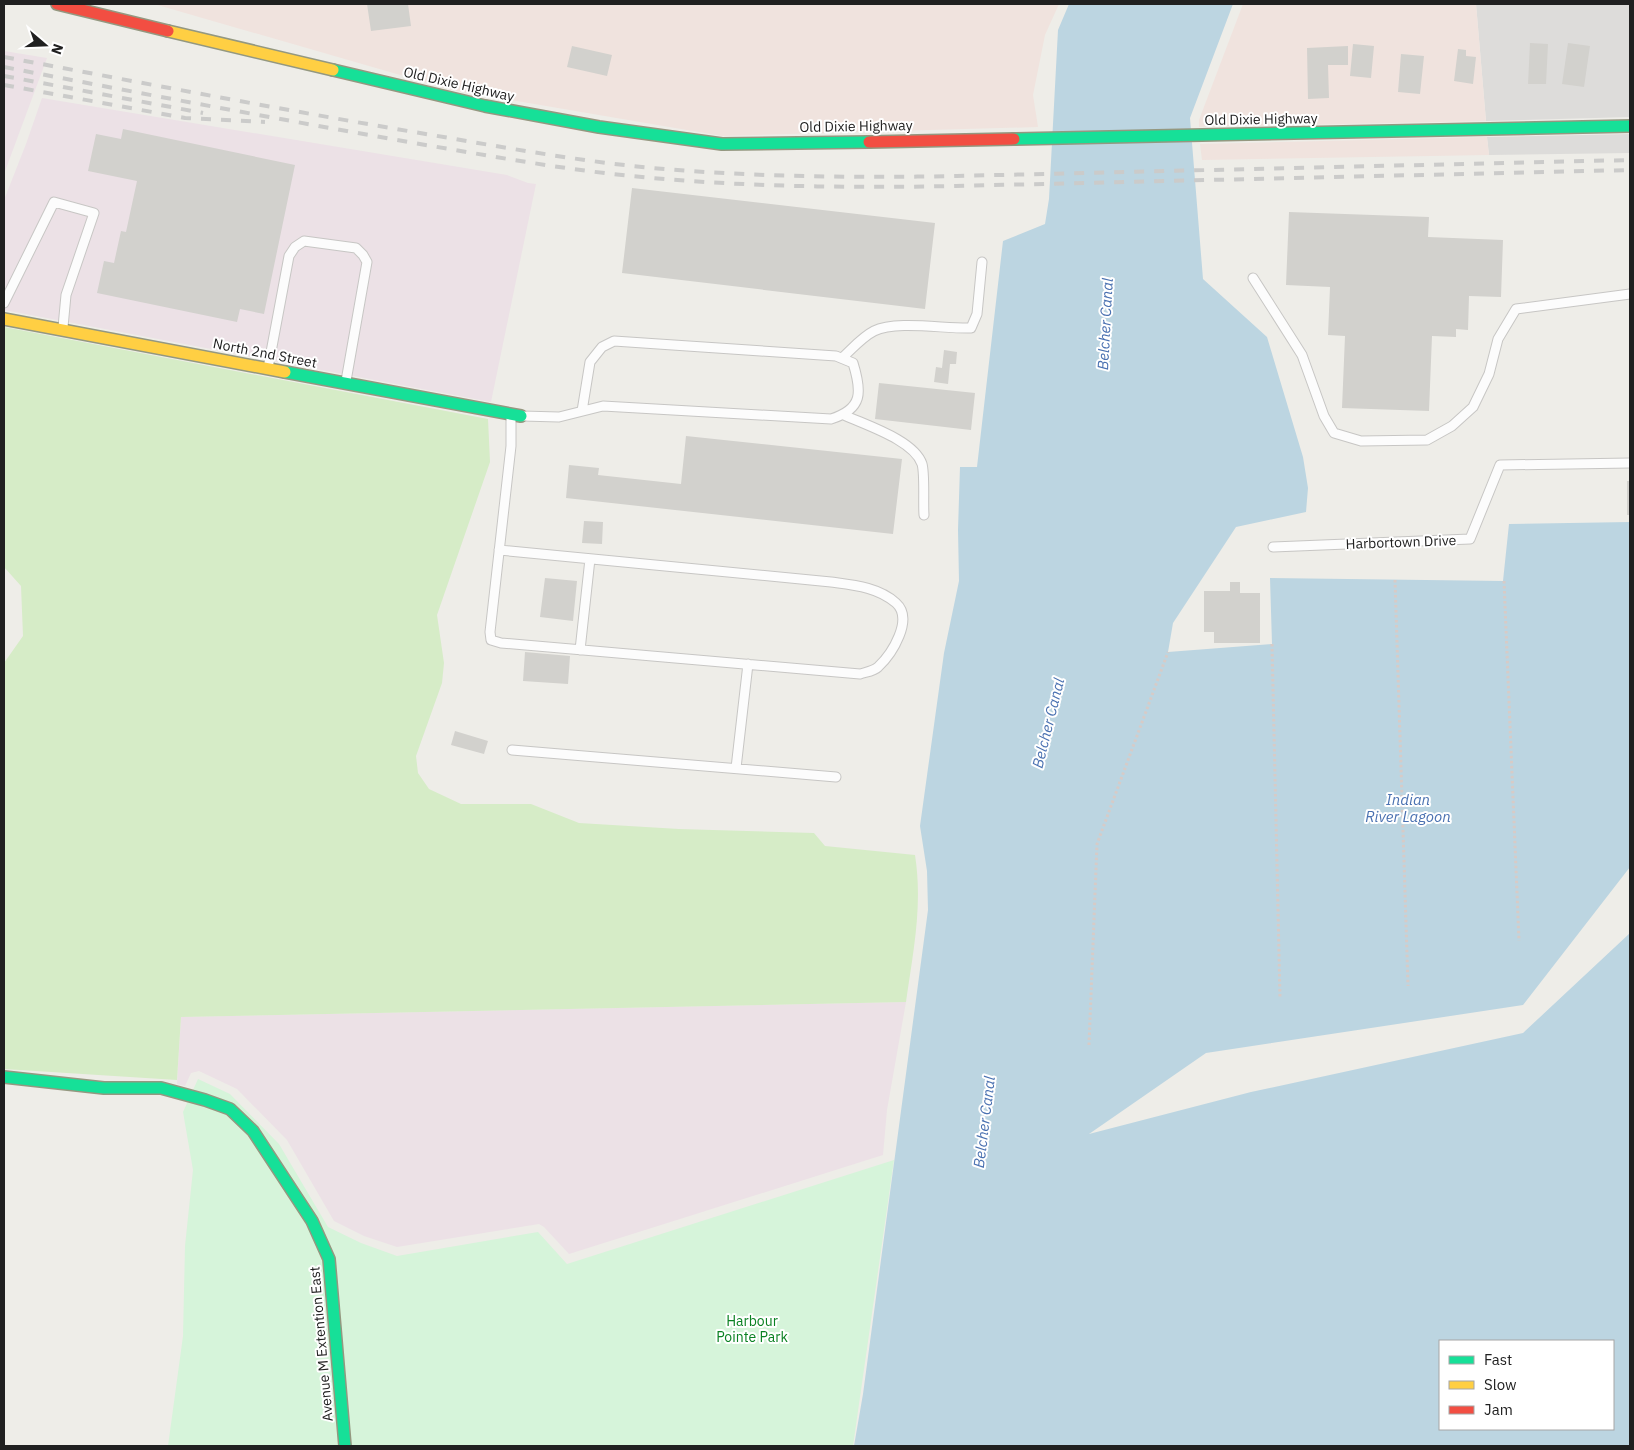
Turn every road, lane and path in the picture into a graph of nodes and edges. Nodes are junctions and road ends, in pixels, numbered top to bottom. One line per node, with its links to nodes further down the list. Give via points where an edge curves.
1 (56, 4): 3 (street, Old Dixie Highway)
2 (82, 4): 3 (street, Old Dixie Highway)
3 (96, 14): 4 (street, Old Dixie Highway, via 485,106 598,127 722,144)
4 (1630, 126)
5 (982, 262): 11 (lane, via 977,314 971,328 900,326 876,330)
6 (1252, 278): 7 (lane, via 1302,355 1324,416 1334,433 1360,441 1427,440 1452,426 1473,407 1489,374 1498,339 1516,309)
7 (1630, 294)
8 (4, 302): 10 (lane, via 54,202 94,213 66,295)
9 (4, 319): 10 (street, North 2nd Street)
10 (62, 330): 12 (street, North 2nd Street)
11 (842, 358): 14 (lane, via 614,341 602,347 590,362); 16 (lane, via 853,363 860,385 855,406)
12 (268, 369): 13 (street, North 2nd Street); 13 (lane, via 289,256 295,246 304,241 356,248 367,262)
13 (345, 384): 15 (street, North 2nd Street)
14 (582, 411): 15 (lane, via 559,417); 16 (lane, via 603,406 831,419)
15 (516, 415): 20 (lane)
16 (844, 415): 18 (lane, via 903,442 918,456 922,464)
17 (1630, 463): 19 (lane, Harbortown Drive, via 1500,465 1470,539)
18 (924, 515)
19 (1273, 547)
20 (499, 550): 21 (lane); 25 (lane, via 491,640)
21 (590, 559): 25 (lane); 27 (lane, via 869,588 898,604 903,616 898,640 877,668 860,674)
22 (1395, 580): 32 (path)
23 (1504, 581): 31 (path)
24 (1272, 644): 33 (path)
25 (580, 650): 27 (lane)
26 (1168, 652): 34 (path, via 1097,844)
27 (748, 664): 29 (lane)
28 (512, 750): 29 (lane)
29 (736, 768): 30 (lane)
30 (836, 777)
31 (1519, 941)
32 (1408, 986)
33 (1280, 998)
34 (1089, 1045)
35 (4, 1077): 36 (street, Avenue M Extention East, via 104,1088 161,1088 230,1109 253,1131 312,1221 328,1259)
36 (345, 1446)

